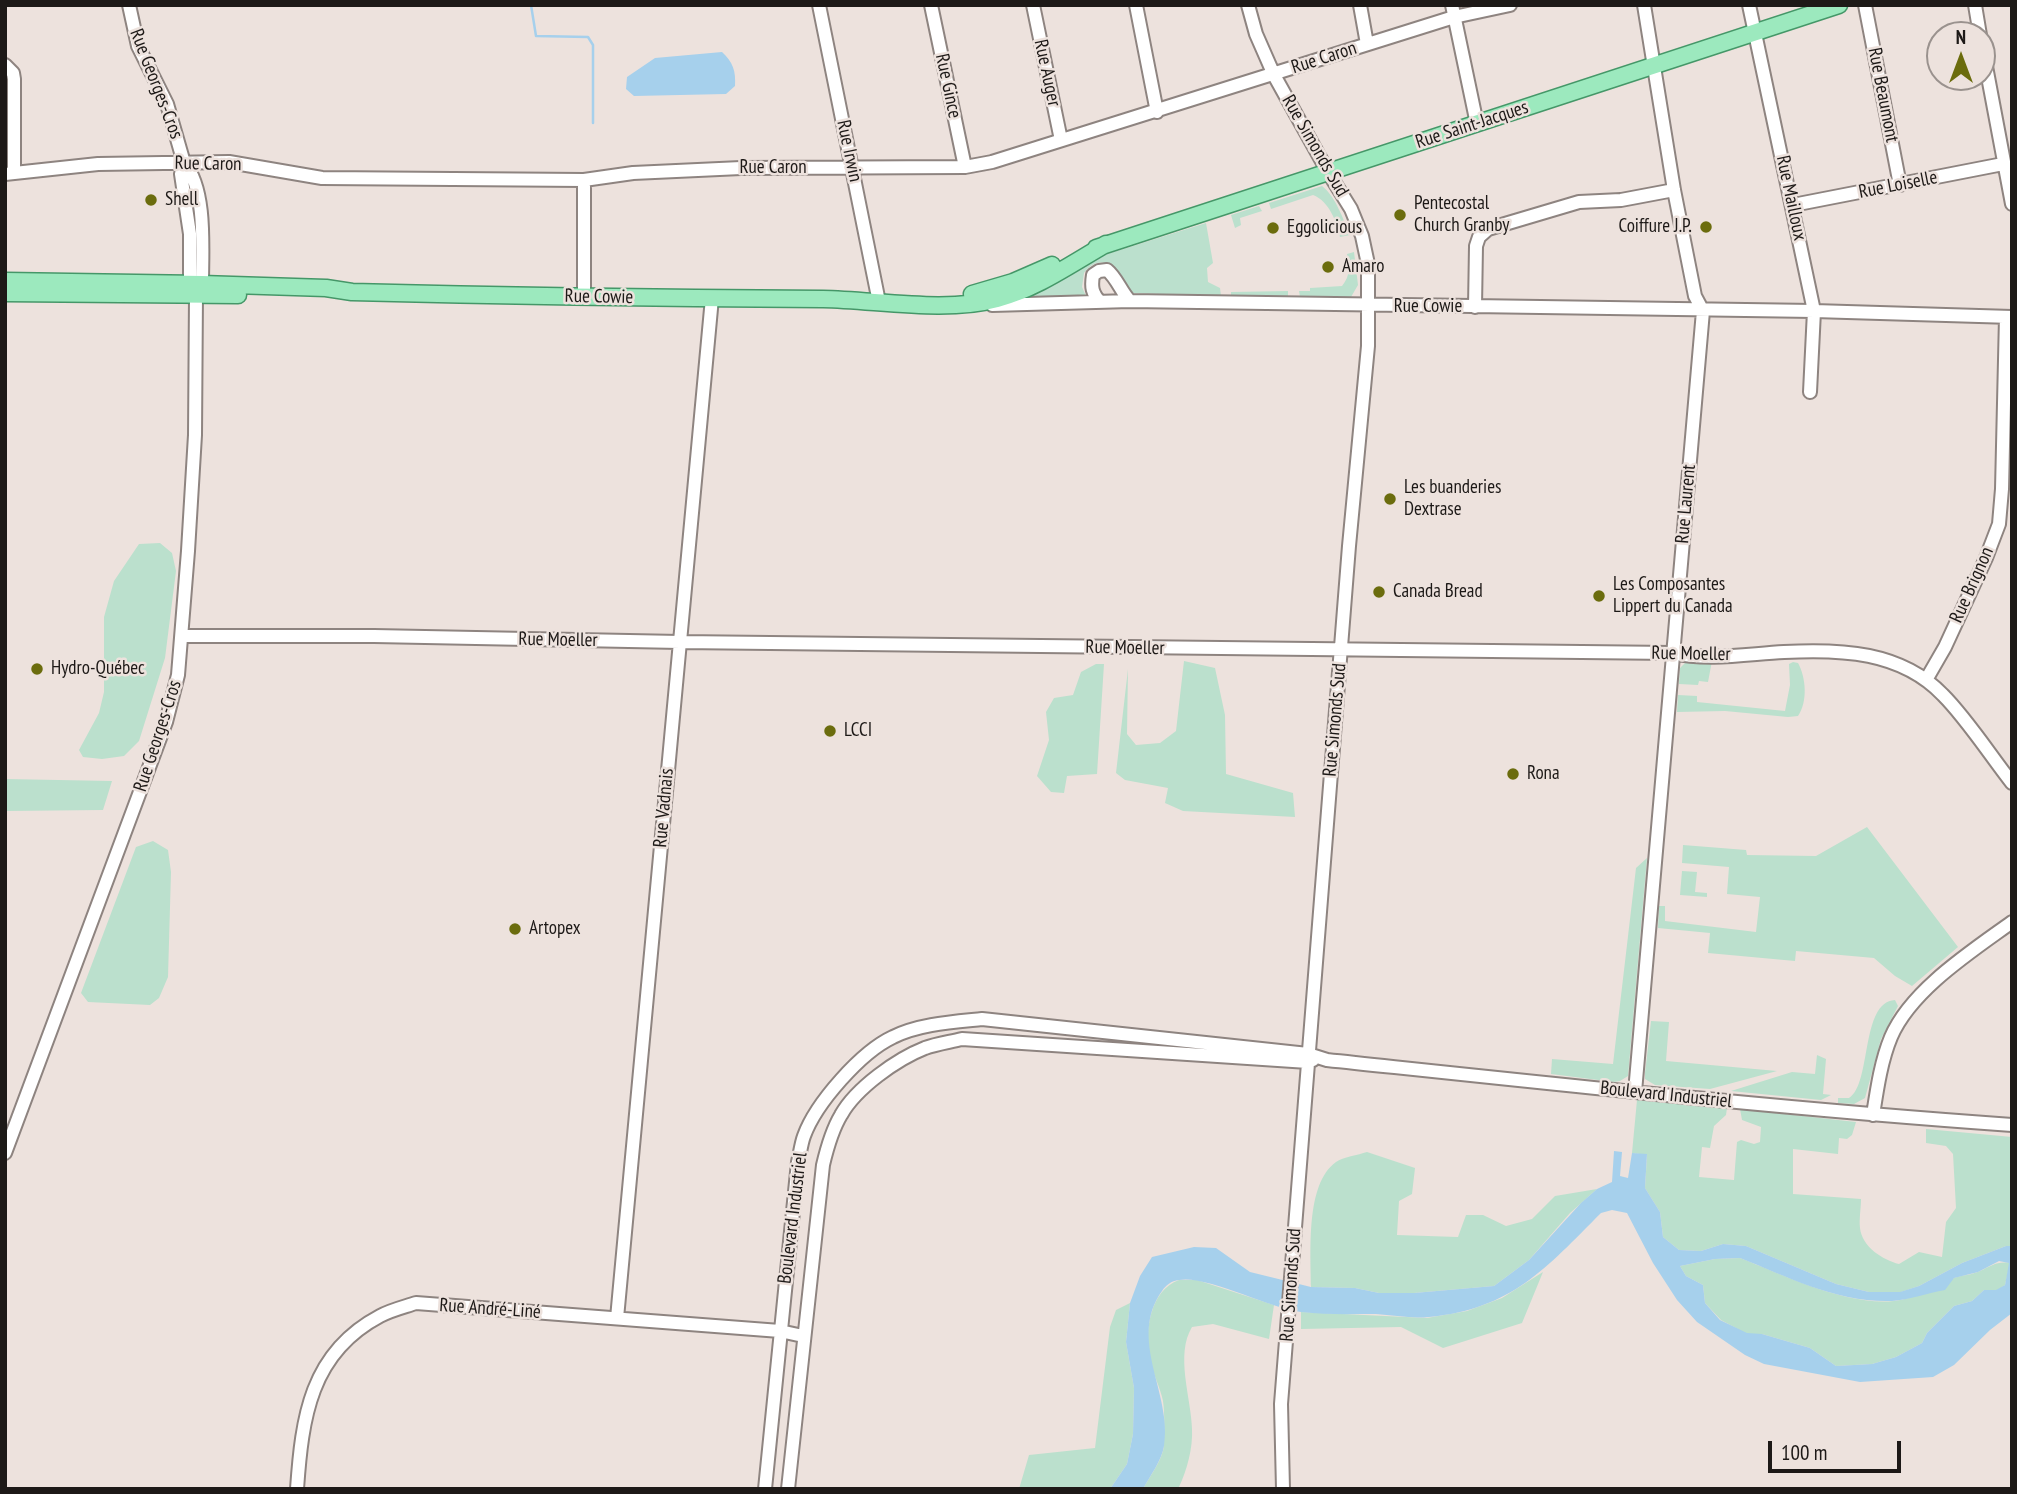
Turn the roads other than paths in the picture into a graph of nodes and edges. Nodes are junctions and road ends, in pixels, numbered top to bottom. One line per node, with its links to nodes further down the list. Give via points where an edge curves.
1 (129, 5): 23 (street, Rue Georges-Cros, via 138,46 167,104)
2 (818, 5): 26 (street, Rue Irwin)
3 (931, 5): 25 (street, Rue Gince)
4 (1033, 5): 22 (street, Rue Auger)
5 (1136, 5): 20 (street)
6 (1248, 5): 18 (street, Rue Simonds Sud)
7 (1360, 5): 15 (street)
8 (1510, 5): 13 (street, Rue Caron)
9 (1644, 5): 17 (street, Rue Laurent)
10 (1749, 5): 14 (street, Rue Mailloux)
11 (1839, 5): 14 (main road, Rue Saint-Jacques)
12 (1865, 5): 30 (street, Rue Beaumont)
13 (1453, 11): 15 (street, Rue Caron); 21 (street)
14 (1755, 32): 17 (main road, Rue Saint-Jacques); 32 (street, Rue Mailloux)
15 (1367, 44): 18 (street, Rue Caron)
16 (5, 65): 28 (street, Rue Caron, via 14,79)
17 (1653, 66): 21 (main road, Rue Saint-Jacques); 31 (street, Rue Laurent)
18 (1274, 75): 20 (street, Rue Caron); 27 (street, Rue Simonds Sud)
19 (1990, 91): 24 (street)
20 (1157, 112): 22 (street, Rue Caron)
21 (1477, 124): 27 (main road, Rue Saint-Jacques)
22 (1061, 140): 25 (street, Rue Caron)
23 (184, 163): 28 (street, Rue Caron, via 98,164); 29 (street, Rue Caron, via 229,162 322,178); 36 (street, Rue Georges-Cros, via 181,174 195,222)
24 (2003, 163): 30 (street, Rue Loiselle); 33 (street)
25 (965, 167): 26 (street, Rue Caron)
26 (853, 169): 29 (street, Rue Caron, via 741,168); 38 (street, Rue Irwin)
27 (1328, 172): 34 (main road, Rue Saint-Jacques); 45 (street, Rue Simonds Sud, via 1362,236)
28 (10, 174)
29 (584, 180): 39 (street)
30 (1900, 185): 32 (street, Rue Loiselle)
31 (1674, 190): 46 (street, via 1621,201 1579,202 1488,229 1476,246); 47 (street, Rue Laurent, via 1695,296)
32 (1793, 205): 48 (street, Rue Mailloux)
33 (2012, 205)
34 (1105, 244): 38 (main road, Rue Saint-Jacques, via 988,291); 44 (main road, Rue Saint-Jacques, via 1028,289)
35 (5, 281): 36 (main road, Rue Cowie)
36 (196, 287): 37 (main road, Rue Cowie); 39 (main road, Rue Cowie, via 326,297 352,292); 51 (street, Rue Georges-Cros, via 195,435)
37 (5, 293)
38 (878, 297): 41 (main road, Rue Cowie)
39 (584, 298): 40 (main road, Rue Cowie)
40 (712, 298): 41 (main road, Rue Cowie); 52 (street, Rue Vadnais)
41 (845, 299): 44 (main road, Rue Cowie)
42 (1130, 301): 43 (street, Rue Cowie); 43 (street, via 1107,270 1093,275 1091,285); 45 (street, Rue Cowie)
43 (1100, 302): 44 (street, Rue Cowie)
44 (971, 304)
45 (1369, 306): 46 (street, Rue Cowie); 53 (street, Rue Simonds Sud)
46 (1475, 307): 47 (street, Rue Cowie)
47 (1703, 310): 48 (street, Rue Cowie); 54 (street, Rue Laurent)
48 (1814, 311): 49 (street, Rue Cowie); 50 (street, Rue Mailloux)
49 (2009, 317): 55 (street, Rue Brignon, via 1999,524)
50 (1810, 392)
51 (182, 636): 52 (street, Rue Moeller); 62 (street, Rue Georges-Cros, via 166,722)
52 (680, 642): 53 (street, Rue Moeller); 63 (street, Rue Vadnais)
53 (1341, 651): 54 (street, Rue Moeller); 58 (street, Rue Simonds Sud)
54 (1672, 653): 55 (street, Rue Moeller, via 1695,658 1788,652 1864,654 1893,662); 59 (street, Rue Laurent)
55 (1926, 680): 56 (street, Rue Moeller, via 1943,694)
56 (2012, 783)
57 (2012, 922): 60 (street, via 1960,960 1904,1016 1892,1035)
58 (1312, 1058): 59 (street, Boulevard Industriel); 64 (street, Boulevard Industriel, via 982,1019 943,1023 891,1037 852,1067 804,1135); 65 (street, Boulevard Industriel, via 962,1039 901,1059 841,1113 827,1146); 69 (street, Rue Simonds Sud, via 1282,1404)
59 (1635, 1092): 60 (street, Boulevard Industriel)
60 (1873, 1115): 61 (street, Boulevard Industriel)
61 (2012, 1125)
62 (5, 1153)
63 (617, 1318): 64 (street, Rue André-Liné); 66 (street, Rue André-Liné, via 416,1303 381,1315 351,1334 310,1395 301,1433)
64 (780, 1331): 65 (street, Rue André-Liné); 67 (street, Boulevard Industriel)
65 (803, 1336): 68 (street, Boulevard Industriel)
66 (297, 1489)
67 (765, 1489)
68 (788, 1489)
69 (1285, 1489)

